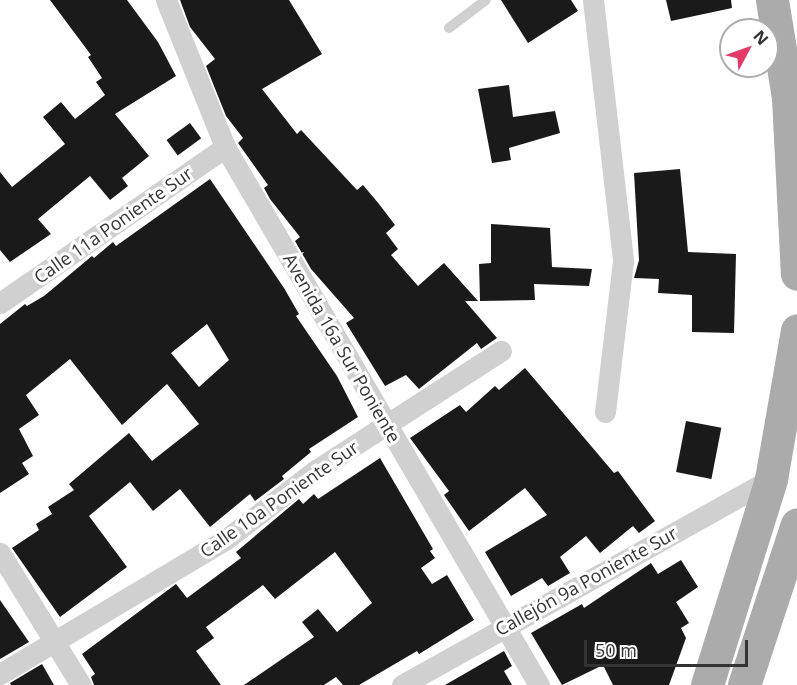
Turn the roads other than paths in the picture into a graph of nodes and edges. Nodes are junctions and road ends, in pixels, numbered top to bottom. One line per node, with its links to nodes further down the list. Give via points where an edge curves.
1 (166, 0): 8 (street, Avenida 16a Sur Poniente)
2 (486, 0): 6 (lane)
3 (593, 0): 13 (street, via 623,261)
4 (772, 0): 9 (main road, via 788,98)
5 (792, 0): 7 (main road)
6 (449, 28)
7 (797, 35)
8 (225, 147): 10 (street, Calle 11a Poniente Sur); 14 (street, Avenida 16a Sur Poniente)
9 (797, 274)
10 (0, 303)
11 (797, 330): 16 (main road)
12 (501, 351): 14 (street, Calle 10a Poniente Sur)
13 (605, 412)
14 (387, 425): 20 (street, Avenida 16a Sur Poniente); 21 (street, Calle 10a Poniente Sur, via 316,470 225,540)
15 (797, 430): 27 (main road, via 777,536)
16 (771, 479): 20 (street, Callejón 9a Poniente Sur); 26 (main road)
17 (797, 524): 28 (main road)
18 (0, 552): 21 (street)
19 (797, 585): 29 (main road)
20 (505, 627): 24 (street, Callejón 9a Poniente Sur); 25 (street, Avenida 16a Sur Poniente)
21 (53, 640): 22 (street, Calle 10a Poniente Sur); 23 (street)
22 (0, 674)
23 (81, 685)
24 (402, 685)
25 (539, 685)
26 (707, 685)
27 (724, 685)
28 (744, 685)
29 (761, 685)

